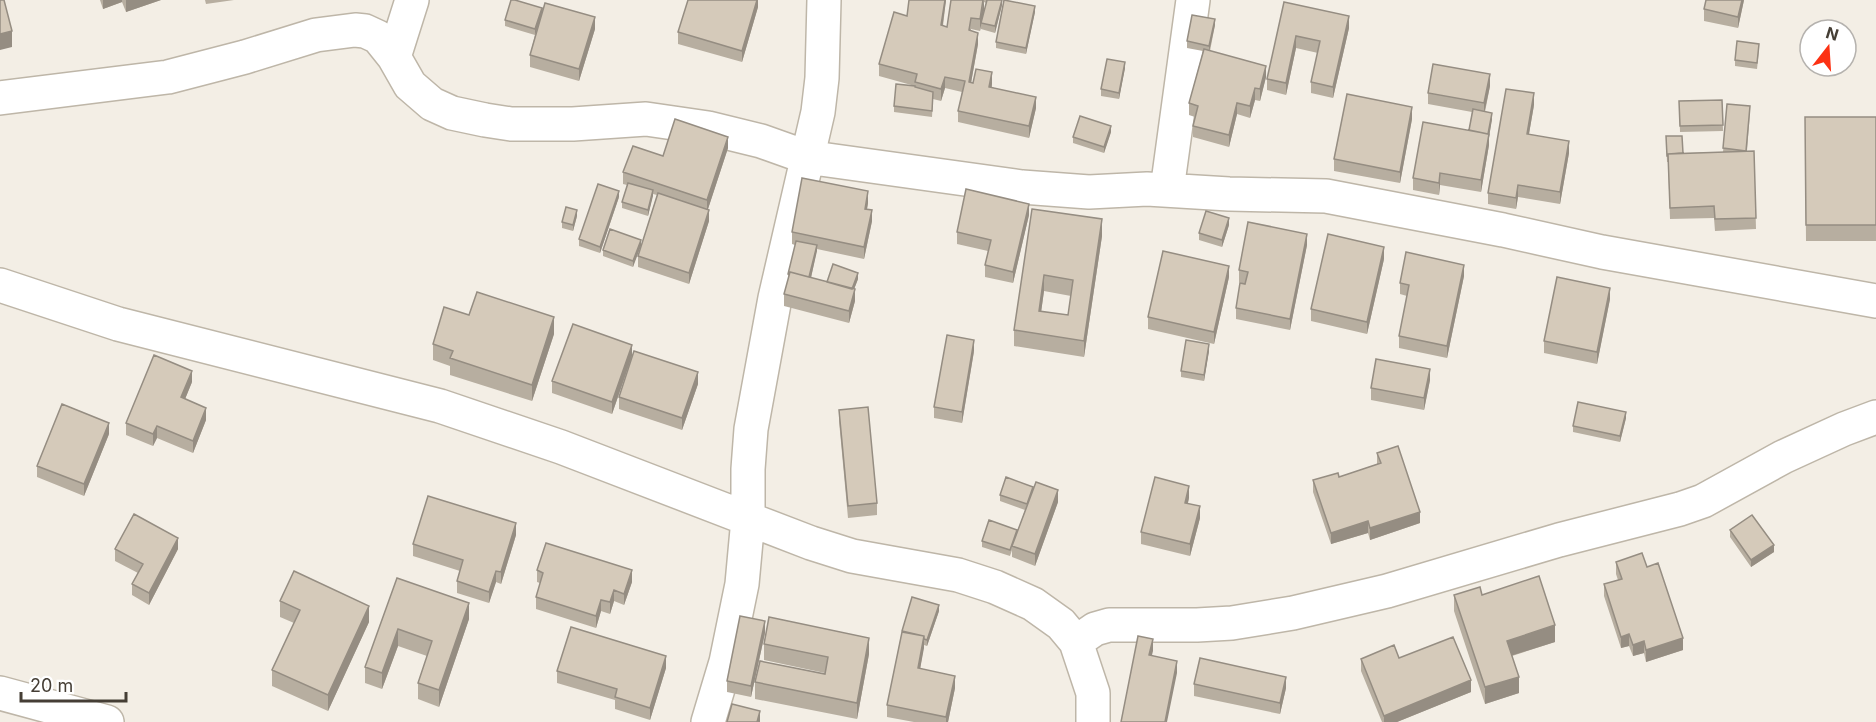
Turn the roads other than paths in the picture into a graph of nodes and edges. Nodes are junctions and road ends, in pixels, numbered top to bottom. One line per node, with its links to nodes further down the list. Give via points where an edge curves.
1 (411, 0): 4 (street)
2 (824, 0): 6 (street, via 822,78)
3 (1193, 0): 7 (street)
4 (394, 57): 5 (street, via 378,37 355,30 316,35 168,77); 6 (street, via 410,85 432,104 452,113 511,124 646,119 708,128)
5 (0, 98)
6 (806, 157): 7 (street, via 1023,187 1089,192); 11 (street, via 752,429)
7 (1167, 190): 9 (street, via 1355,201 1602,252)
8 (0, 285): 11 (street, via 118,324 440,406 561,447)
9 (1876, 301)
10 (1876, 417): 12 (street, via 1783,457 1703,501 1680,509 1387,591 1293,613 1220,624 1109,625)
11 (748, 519): 12 (street, via 852,556 958,575 995,587 1033,604); 15 (street, via 742,584 726,662)
12 (1076, 642): 16 (street, via 1093,693)
13 (0, 693): 14 (street)
14 (107, 722)
15 (708, 722)
16 (1092, 722)

